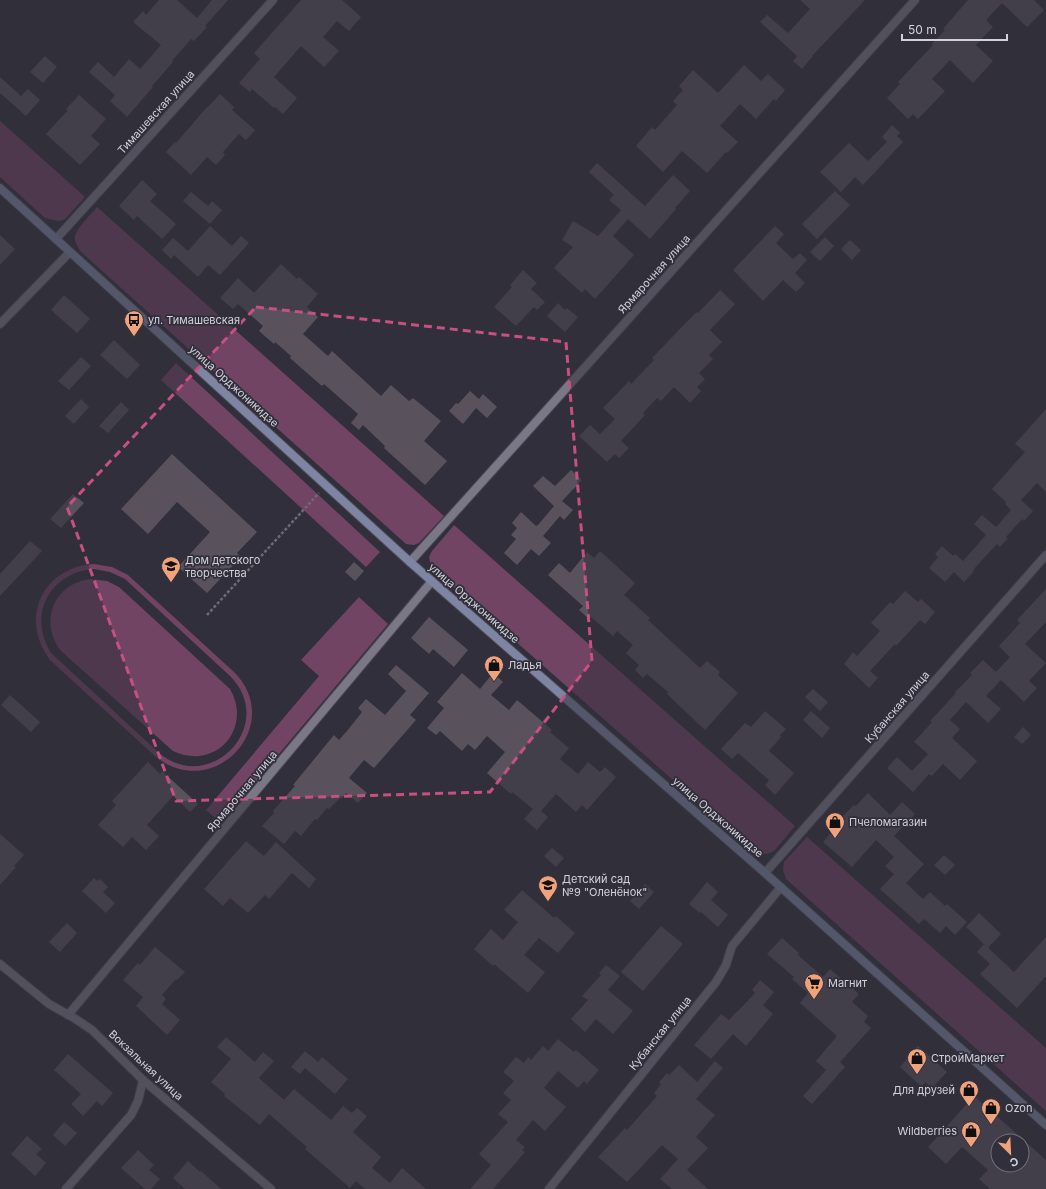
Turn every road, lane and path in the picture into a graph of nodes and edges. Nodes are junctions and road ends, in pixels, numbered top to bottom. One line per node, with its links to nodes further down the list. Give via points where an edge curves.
1 (273, 0): 4 (street, Тимашевская улица)
2 (915, 0): 9 (street, Ярмарочная улица)
3 (0, 188): 4 (main road, улица Орджоникидзе)
4 (56, 239): 5 (main road, улица Орджоникидзе)
5 (70, 252): 6 (street); 7 (main road, улица Орджоникидзе)
6 (0, 324)
7 (326, 485): 9 (main road, улица Орджоникидзе); 11 (path)
8 (1046, 555): 12 (street, Кубанская улица)
9 (410, 562): 10 (main road, улица Орджоникидзе)
10 (432, 581): 12 (main road, улица Орджоникидзе); 15 (street, Ярмарочная улица)
11 (207, 615)
12 (765, 873): 13 (main road, улица Орджоникидзе)
13 (781, 887): 17 (main road, улица Орджоникидзе); 20 (street, Кубанская улица, via 732,946 726,965 716,982)
14 (0, 964): 15 (street, Вокзальная улица, via 49,1004)
15 (68, 1015): 16 (street, Вокзальная улица, via 92,1030)
16 (143, 1080): 18 (street, via 138,1101 131,1115); 19 (street, Вокзальная улица)
17 (1046, 1125)
18 (66, 1189)
19 (272, 1189)
20 (549, 1189)

